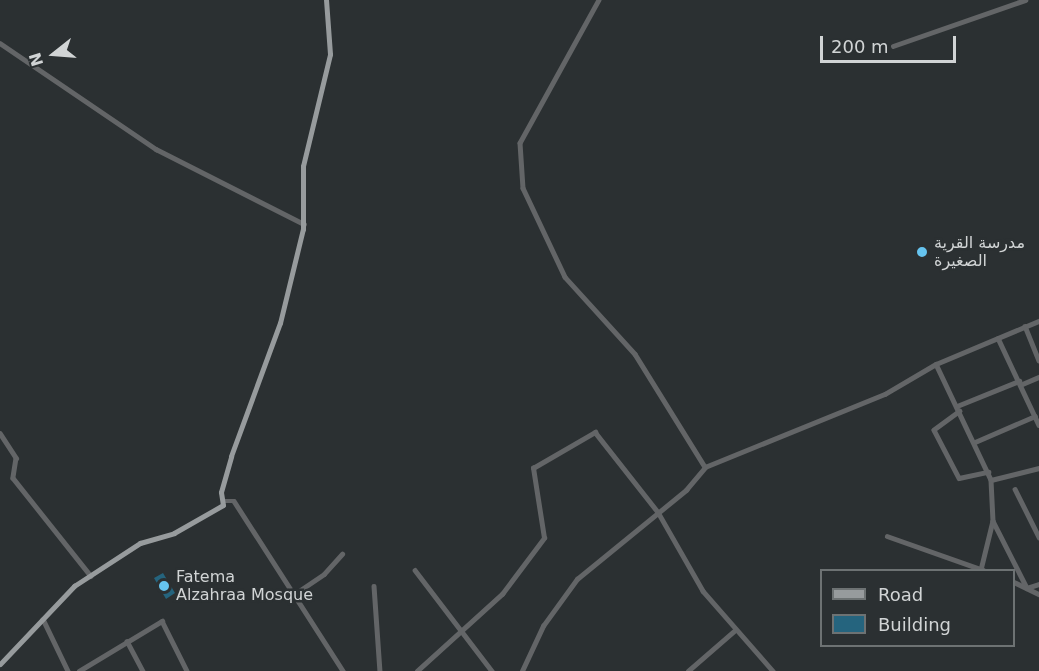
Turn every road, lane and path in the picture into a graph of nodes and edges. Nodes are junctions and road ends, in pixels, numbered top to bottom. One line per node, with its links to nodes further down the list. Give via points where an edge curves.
1 (326, 0): 6 (main road, via 330,54 302,175)
2 (599, 0): 19 (street, via 520,143 523,188 565,277 635,354)
3 (1025, 0): 5 (street)
4 (0, 43): 6 (street, via 156,149)
5 (893, 46)
6 (304, 224): 24 (main road, via 280,323 228,467 221,492)
7 (1039, 321): 8 (street)
8 (1025, 326): 9 (street); 10 (street)
9 (998, 338): 11 (street); 13 (street)
10 (1039, 360)
11 (936, 364): 14 (street); 19 (street, via 885,394)
12 (1039, 377): 13 (street)
13 (1019, 383): 14 (street); 15 (street)
14 (958, 408): 18 (street); 21 (street, via 934,430 959,478)
15 (1035, 416): 16 (street); 18 (street)
16 (1039, 423)
17 (0, 433): 33 (street, via 16,458 13,478)
18 (975, 442): 21 (street)
19 (705, 467): 25 (street, via 686,490)
20 (1039, 468): 22 (street)
21 (988, 472): 22 (street)
22 (991, 480): 26 (street)
23 (1015, 489): 28 (street)
24 (224, 501): 33 (main road, via 174,533 140,543); 39 (street, via 234,501)
25 (658, 512): 41 (street, via 703,591); 42 (street, via 595,432 533,468 544,538 513,582); 53 (street, via 577,579 543,626)
26 (993, 521): 31 (street); 37 (street)
27 (886, 536): 30 (street)
28 (1039, 537)
29 (342, 554): 39 (street, via 324,574)
30 (979, 569)
31 (982, 569)
32 (415, 570): 42 (street)
33 (91, 576): 40 (main road)
34 (1015, 582): 37 (street)
35 (1039, 584): 37 (street)
36 (374, 586): 50 (street)
37 (1028, 588): 38 (street)
38 (1039, 594)
39 (293, 595): 49 (street)
40 (43, 619): 44 (main road); 45 (street)
41 (734, 631): 54 (street); 55 (street)
42 (462, 634): 51 (street); 52 (street)
43 (127, 641): 46 (street); 47 (street); 48 (street, via 162,621)
44 (0, 664)
45 (69, 671)
46 (79, 671)
47 (143, 671)
48 (187, 671)
49 (343, 671)
50 (380, 671)
51 (417, 671)
52 (492, 671)
53 (522, 671)
54 (688, 671)
55 (772, 671)

